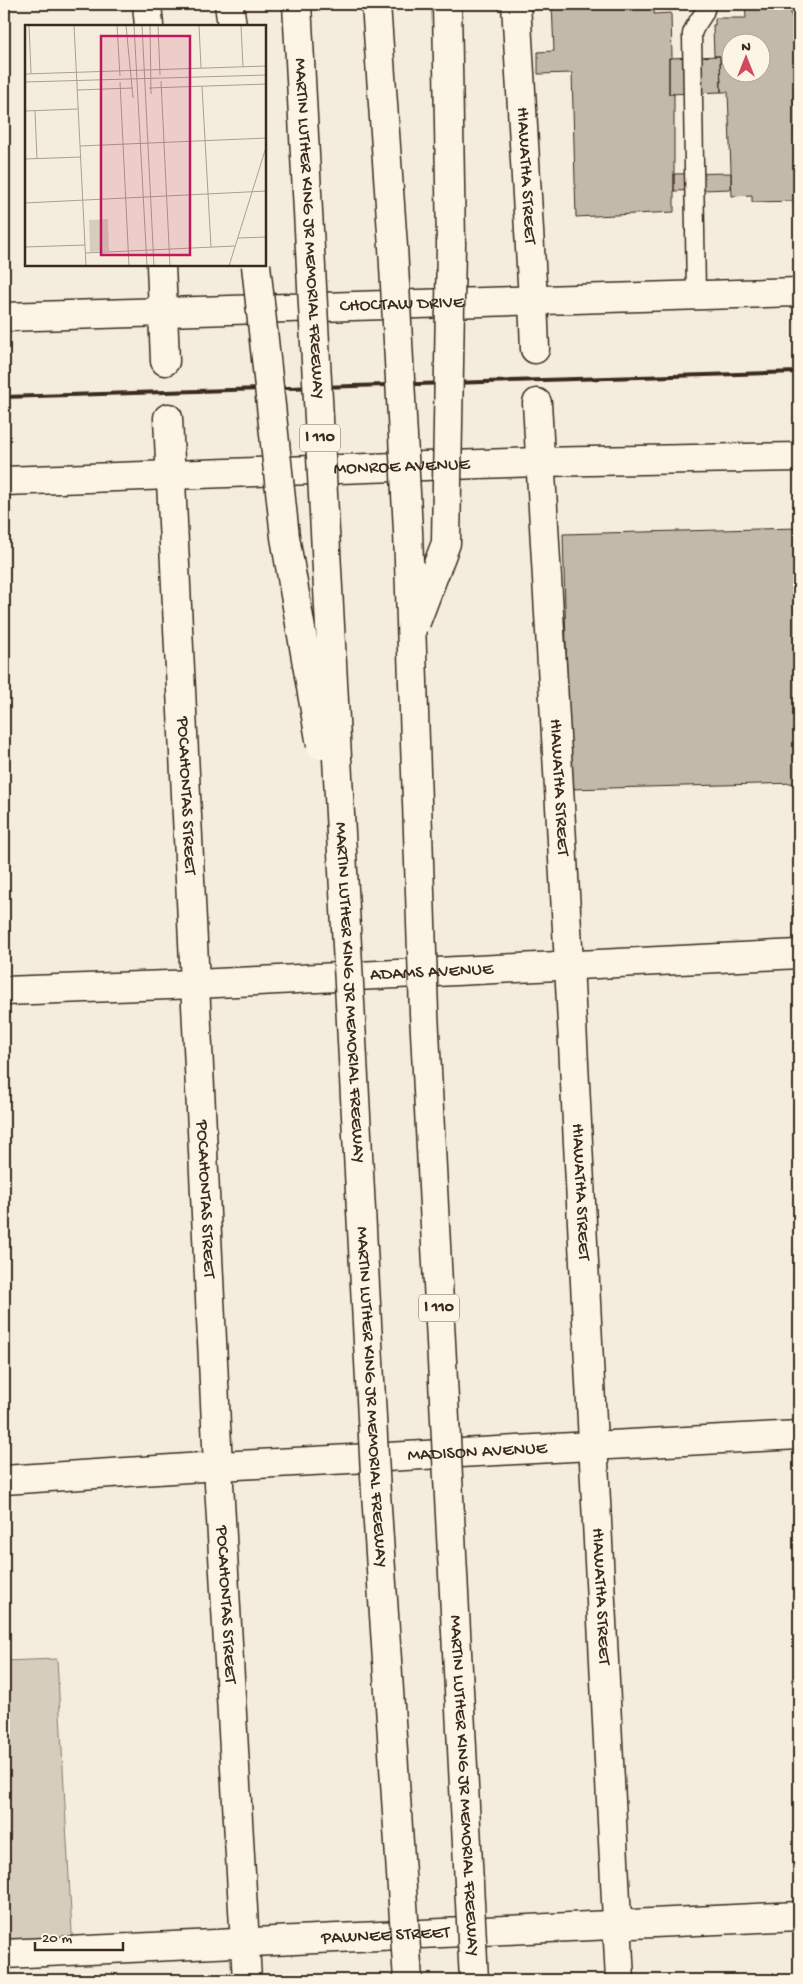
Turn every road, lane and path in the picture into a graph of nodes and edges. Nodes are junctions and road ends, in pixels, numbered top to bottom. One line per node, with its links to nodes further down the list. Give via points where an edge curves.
1 (148, 4): 8 (main road)
2 (229, 4): 9 (main road)
3 (297, 4): 26 (main road, MARTIN LUTHER KING JR MEMORIAL FREEWAY / I 110, bridge)
4 (376, 4): 25 (main road, MARTIN LUTHER KING JR MEMORIAL FREEWAY / I 110, bridge, via 393,247)
5 (447, 4): 25 (main road, bridge, via 451,244 446,543)
6 (516, 4): 14 (main road, HIAWATHA STREET)
7 (706, 4): 13 (lane, via 692,34)
8 (149, 25)
9 (232, 25)
10 (161, 266): 15 (main road)
11 (256, 266): 26 (main road, bridge, via 285,537)
12 (799, 292): 13 (main road, CHOCTAW DRIVE)
13 (696, 295): 14 (main road, CHOCTAW DRIVE)
14 (533, 300): 15 (main road, CHOCTAW DRIVE); 17 (main road, HIAWATHA STREET)
15 (163, 311): 16 (main road, CHOCTAW DRIVE); 18 (main road)
16 (4, 317)
17 (535, 349)
18 (165, 361)
19 (537, 403): 22 (main road, HIAWATHA STREET)
20 (168, 418): 23 (main road, POCAHONTAS STREET)
21 (799, 457): 22 (main road, MONROE AVENUE)
22 (538, 462): 23 (main road, MONROE AVENUE); 28 (main road, HIAWATHA STREET)
23 (170, 476): 24 (main road, MONROE AVENUE); 29 (main road, POCAHONTAS STREET)
24 (4, 481)
25 (411, 635): 41 (main road, MARTIN LUTHER KING JR MEMORIAL FREEWAY / I 110, bridge, via 424,1014)
26 (342, 872): 40 (main road, MARTIN LUTHER KING JR MEMORIAL FREEWAY / I 110, bridge, via 376,1493)
27 (799, 954): 28 (main road, ADAMS AVENUE)
28 (569, 964): 29 (main road, ADAMS AVENUE); 32 (main road, HIAWATHA STREET)
29 (196, 984): 30 (main road, ADAMS AVENUE); 33 (main road, POCAHONTAS STREET)
30 (4, 991)
31 (799, 1435): 32 (main road, MADISON AVENUE)
32 (593, 1446): 33 (main road, MADISON AVENUE); 36 (main road, HIAWATHA STREET)
33 (218, 1466): 34 (main road, MADISON AVENUE); 37 (main road, POCAHONTAS STREET)
34 (4, 1480)
35 (799, 1916): 36 (main road, PAWNEE STREET)
36 (617, 1924): 37 (main road, PAWNEE STREET); 42 (main road, HIAWATHA STREET)
37 (245, 1943): 38 (main road, PAWNEE STREET); 39 (main road, POCAHONTAS STREET)
38 (4, 1954)
39 (247, 1980)
40 (408, 1980)
41 (474, 1980)
42 (620, 1980)

